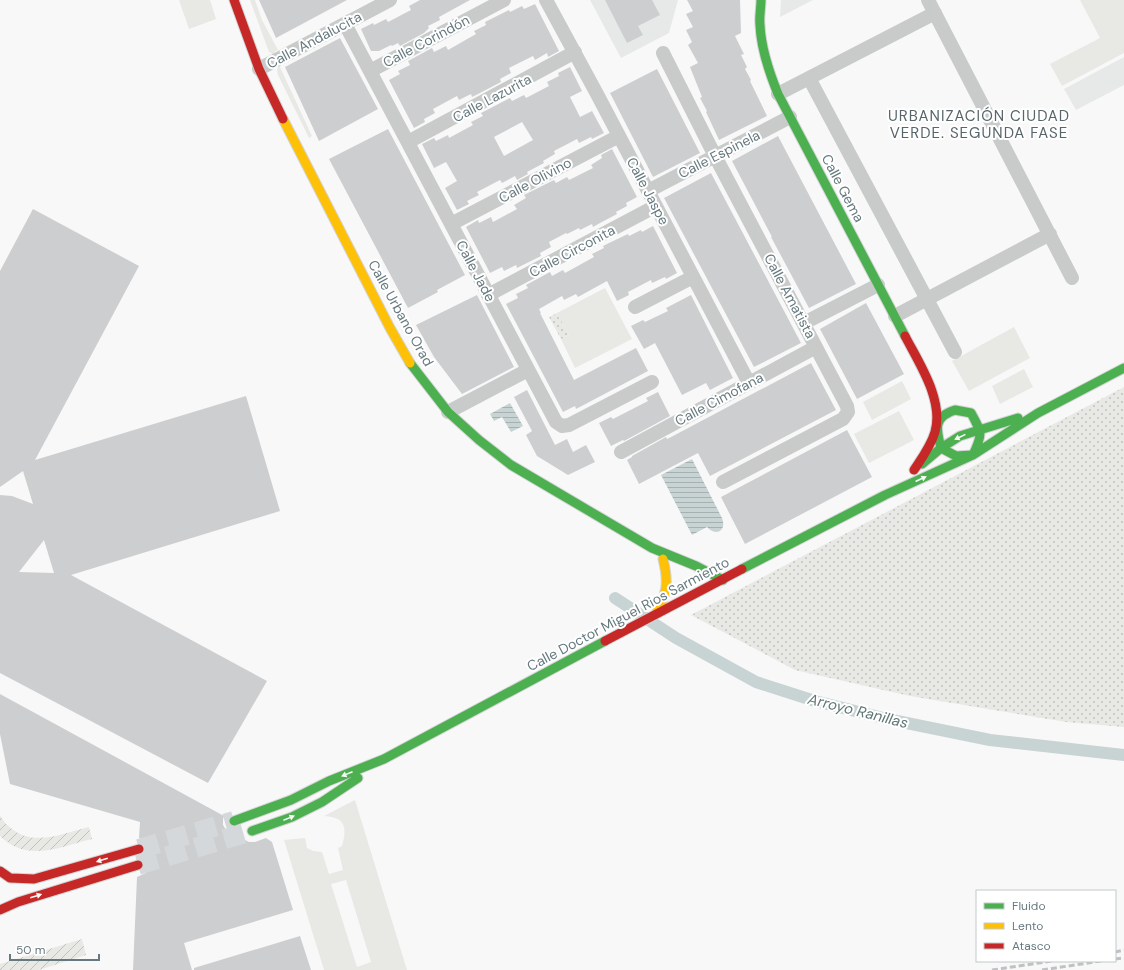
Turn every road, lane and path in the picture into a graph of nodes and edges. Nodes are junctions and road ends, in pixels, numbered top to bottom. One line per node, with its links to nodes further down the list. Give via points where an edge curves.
1 (234, 0): 11 (street, Calle Urbano Orad)
2 (390, 0): 8 (street, Calle Andalucita)
3 (504, 0): 12 (street, Calle Corindón)
4 (546, 0): 9 (street, Calle Jaspe)
5 (762, 0): 14 (street, Calle Gema, via 760,27 763,50)
6 (928, 0): 7 (street)
7 (935, 13): 13 (street); 22 (street)
8 (345, 24): 11 (street, Calle Andalucita); 12 (street, Calle Jade)
9 (575, 52): 16 (street, Calle Jaspe); 17 (street, Calle Lazurita)
10 (663, 53): 18 (street, Calle Amatista)
11 (259, 69): 40 (street, Calle Urbano Orad, via 390,328 414,369)
12 (370, 71): 17 (street, Calle Jade)
13 (809, 78): 14 (street); 27 (street)
14 (778, 94): 15 (street, Calle Gema)
15 (790, 117): 18 (street, Calle Espinela); 25 (street, Calle Gema)
16 (619, 136): 19 (street, Calle Jaspe); 21 (street, Calle Olivino)
17 (408, 142): 21 (street, Calle Jade)
18 (715, 156): 19 (street, Calle Espinela); 30 (street, Calle Amatista)
19 (648, 191): 20 (street, Calle Jaspe)
20 (656, 206): 23 (street, Calle Jaspe); 26 (street, Calle Circonita)
21 (451, 224): 26 (street, Calle Jade)
22 (1050, 234): 24 (street); 27 (street)
23 (693, 277): 28 (street); 37 (street, Calle Jaspe)
24 (1072, 278)
25 (878, 285): 29 (street, Calle Gema); 30 (street)
26 (488, 294): 34 (street, Calle Jade)
27 (927, 300): 29 (street); 32 (street)
28 (636, 307)
29 (895, 316): 35 (street, Calle Gema)
30 (804, 323): 31 (street, Calle Amatista)
31 (816, 347): 37 (street, Calle Cimofana); 51 (street, Calle Amatista, via 848,412 843,419)
32 (955, 352)
33 (1124, 368): 42 (street, Calle Doctor Miguel Rios Sarmiento)
34 (528, 370): 36 (street, Calle Jade, via 556,422 562,426 569,425); 40 (street)
35 (928, 380): 38 (street, Calle Gema); 45 (street, Calle Gema, via 935,408)
36 (652, 382)
37 (749, 383): 48 (street, Calle Cimofana)
38 (941, 394)
39 (951, 401): 41 (street)
40 (448, 412): 53 (street, Calle Urbano Orad, via 511,465)
41 (967, 412): 43 (street); 45 (street, via 955,410 946,413); 46 (street)
42 (1038, 413): 44 (street); 46 (street, Calle Doctor Miguel Rios Sarmiento); 49 (street, Calle Doctor Miguel Rios Sarmiento)
43 (982, 415)
44 (991, 417)
45 (936, 427): 47 (street); 50 (street, Calle Gema, via 925,455)
46 (980, 430): 47 (street, Calle Doctor Miguel Rios Sarmiento, one-way to 47, via 960,436); 49 (street, via 979,442)
47 (941, 448): 49 (street, via 951,455); 50 (street, Calle Doctor Miguel Rios Sarmiento)
48 (621, 452)
49 (973, 455): 52 (street, Calle Doctor Miguel Rios Sarmiento, one-way to 49)
50 (914, 470): 52 (street, Calle Doctor Miguel Rios Sarmiento)
51 (723, 482)
52 (885, 495): 57 (street, Calle Doctor Miguel Rios Sarmiento)
53 (652, 548): 54 (street, Calle Urbano Orad); 55 (street, Calle Urbano Orad)
54 (663, 558): 56 (street, Calle Urbano Orad); 59 (street, via 668,586)
55 (696, 566): 57 (street, Calle Urbano Orad); 58 (street)
56 (675, 568)
57 (723, 580): 58 (street, Calle Doctor Miguel Rios Sarmiento)
58 (700, 588): 59 (street, Calle Doctor Miguel Rios Sarmiento)
59 (656, 614): 60 (street, Calle Doctor Miguel Rios Sarmiento)
60 (384, 759): 61 (street, Calle Doctor Miguel Rios Sarmiento, one-way to 61, via 328,781 291,800); 62 (street, Calle Doctor Miguel Rios Sarmiento, one-way to 60, via 292,817 329,798)
61 (234, 821)
62 (252, 831)
63 (139, 849): 65 (street, one-way to 65, via 34,879 10,878)
64 (138, 865): 66 (street, one-way to 64, via 18,902)
65 (0, 871)
66 (0, 910)

